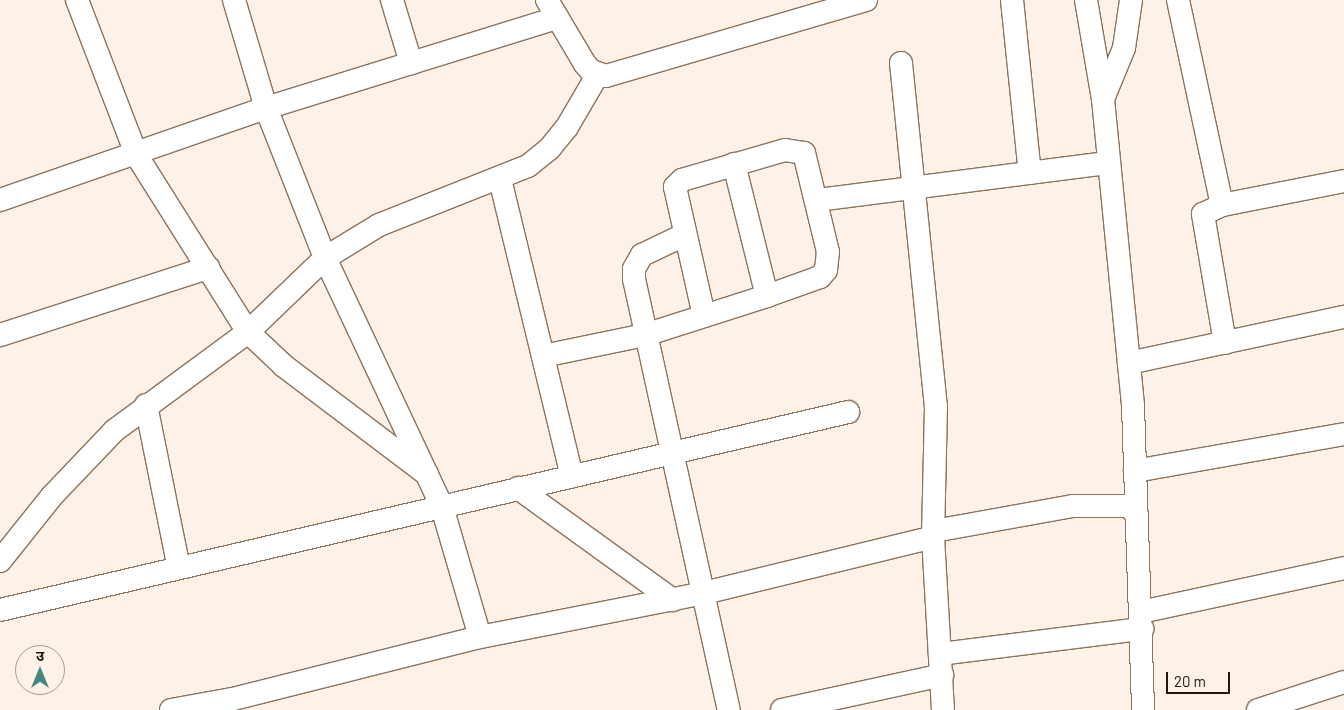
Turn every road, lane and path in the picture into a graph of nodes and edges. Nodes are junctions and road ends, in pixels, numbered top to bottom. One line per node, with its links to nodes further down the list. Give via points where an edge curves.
1 (77, 0): 15 (street)
2 (234, 0): 14 (street)
3 (392, 0): 10 (street)
4 (1012, 0): 18 (street)
5 (1086, 0): 13 (street)
6 (1131, 0): 13 (street, via 1124,48)
7 (1178, 0): 24 (street)
8 (854, 2): 12 (street, via 615,75)
9 (552, 9): 10 (street); 12 (street, via 585,64)
10 (411, 63): 14 (street)
11 (901, 63): 21 (street)
12 (598, 74): 19 (street, via 550,148 528,166)
13 (1103, 99): 16 (street)
14 (266, 108): 15 (street); 26 (street)
15 (137, 156): 22 (street); 27 (street)
16 (1108, 163): 18 (street); 36 (street)
17 (734, 164): 23 (street, via 799,150 808,158); 25 (street, via 677,183 674,191); 28 (street)
18 (1030, 173): 21 (street)
19 (500, 179): 26 (street, via 379,225); 35 (street)
20 (1344, 181): 24 (street)
21 (911, 189): 23 (street); 47 (street, via 936,406)
22 (0, 200)
23 (818, 200): 28 (street, via 828,252 826,270 820,277)
24 (1222, 205): 34 (street, via 1205,212 1202,219)
25 (684, 235): 29 (street); 33 (street, via 650,250 637,261 634,279)
26 (325, 258): 31 (street); 42 (street)
27 (208, 268): 31 (street); 32 (street)
28 (766, 296): 29 (street)
29 (704, 316): 33 (street)
30 (1344, 317): 34 (street)
31 (248, 332): 37 (street); 42 (street, via 284,366)
32 (0, 335)
33 (645, 335): 35 (street); 40 (street)
34 (1225, 342): 36 (street)
35 (542, 356): 43 (street)
36 (1129, 363): 41 (street)
37 (146, 405): 48 (street, via 91,453); 49 (street)
38 (848, 412): 40 (street)
39 (1344, 434): 41 (street)
40 (674, 454): 43 (street); 51 (street)
41 (1135, 471): 46 (street)
42 (430, 476): 45 (street)
43 (572, 476): 44 (street)
44 (518, 488): 45 (street); 52 (street)
45 (442, 507): 49 (street); 55 (street)
46 (1137, 514): 47 (street, via 1128,506 1073,506 934,531); 54 (street)
47 (933, 536): 51 (street); 56 (street)
48 (0, 561)
49 (179, 568): 53 (street)
50 (1344, 568): 54 (street)
51 (704, 594): 52 (street); 59 (street)
52 (673, 600): 55 (street)
53 (0, 610)
54 (1142, 621): 56 (street); 62 (street)
55 (480, 636): 58 (street, via 233,699)
56 (941, 665): 60 (street); 61 (street)
57 (1344, 682): 63 (street)
58 (171, 710)
59 (730, 710)
60 (782, 710)
61 (943, 710)
62 (1142, 710)
63 (1258, 710)

